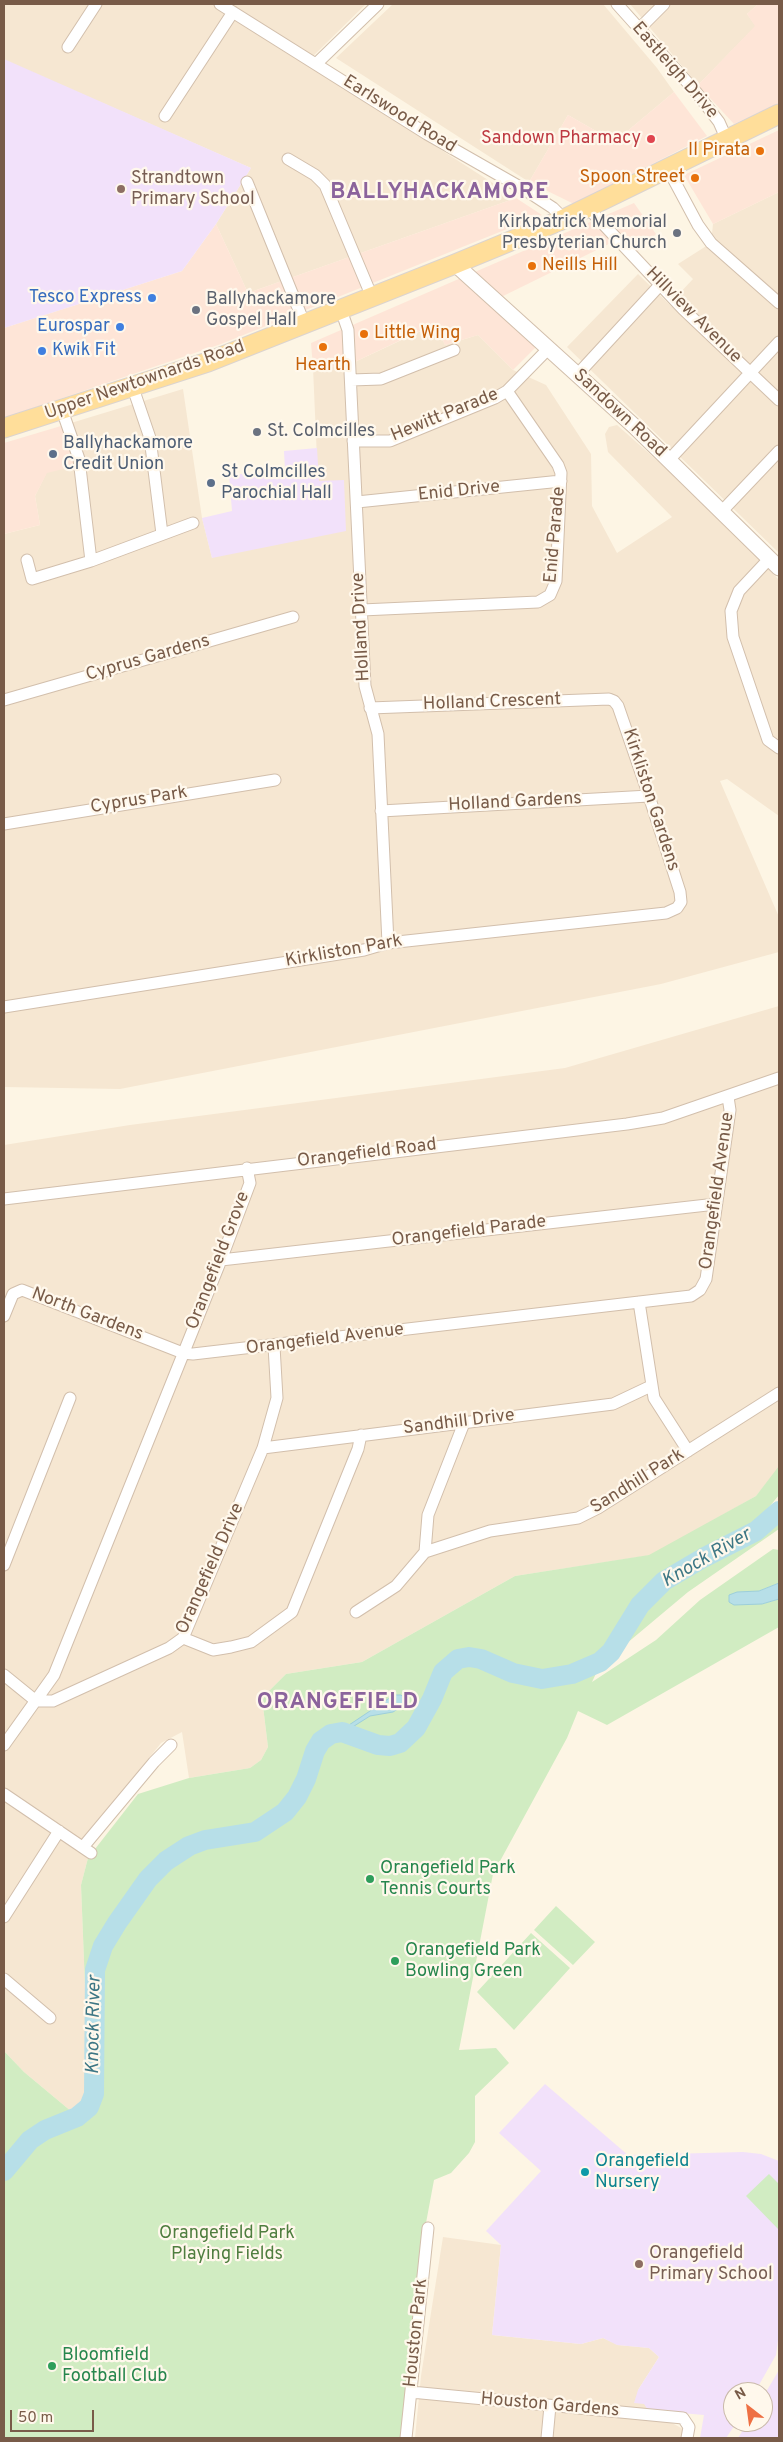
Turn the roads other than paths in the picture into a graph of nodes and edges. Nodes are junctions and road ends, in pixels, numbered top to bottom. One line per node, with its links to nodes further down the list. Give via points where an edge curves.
1 (96, 4): 8 (street)
2 (220, 4): 6 (street, Earlswood Road)
3 (378, 4): 9 (street)
4 (617, 4): 7 (street, Eastleigh Drive)
5 (664, 4): 7 (street)
6 (233, 12): 9 (street, Earlswood Road); 11 (street)
7 (638, 29): 12 (street, Eastleigh Drive, via 696,92)
8 (68, 46)
9 (316, 64): 17 (street, Earlswood Road, via 527,192)
10 (779, 114): 12 (main road, Upper Newtownards Road)
11 (165, 116)
12 (728, 140): 14 (main road, Upper Newtownards Road)
13 (288, 159): 20 (street, via 315,175 327,190)
14 (668, 169): 16 (main road, Upper Newtownards Road); 21 (street, via 711,244)
15 (247, 182): 23 (street)
16 (588, 208): 17 (main road, Upper Newtownards Road); 19 (street, Hillview Avenue)
17 (564, 219): 18 (main road, Upper Newtownards Road)
18 (455, 264): 20 (main road, Upper Newtownards Road); 25 (street, Sandown Road)
19 (660, 285): 27 (street, Hillview Avenue); 28 (street)
20 (372, 297): 22 (main road, Upper Newtownards Road)
21 (779, 303)
22 (341, 310): 23 (main road, Upper Newtownards Road); 29 (street, Holland Drive, via 348,330)
23 (305, 325): 30 (main road, Upper Newtownards Road)
24 (779, 342): 27 (street)
25 (549, 348): 28 (street, Sandown Road); 31 (street, Hewitt Parade)
26 (454, 350): 29 (street, via 381,379)
27 (750, 374): 32 (street, Hillview Avenue); 37 (street)
28 (577, 376): 37 (street, Sandown Road)
29 (351, 380): 35 (street, Holland Drive)
30 (133, 388): 33 (main road, Upper Newtownards Road); 42 (street, via 150,438)
31 (507, 391): 35 (street, Hewitt Parade, via 390,441); 38 (street, Enid Parade, via 558,465)
32 (779, 400)
33 (62, 410): 34 (main road, Upper Newtownards Road); 44 (street, via 78,459)
34 (4, 428)
35 (353, 441): 39 (street, Holland Drive)
36 (779, 452): 40 (street)
37 (669, 460): 40 (street, Sandown Road)
38 (561, 481): 39 (street, Enid Drive); 46 (street, Enid Parade, via 556,580 545,599 538,602)
39 (357, 502): 46 (street, Holland Drive)
40 (723, 510): 45 (street, Sandown Road)
41 (193, 523): 42 (street)
42 (162, 534): 44 (street)
43 (27, 560): 44 (street, via 32,579)
44 (91, 561)
45 (776, 561): 51 (street, via 739,591 731,611 733,637 768,740)
46 (362, 610): 50 (street, Holland Drive, via 364,686)
47 (293, 617): 48 (street, Cyprus Gardens)
48 (4, 700)
49 (614, 701): 50 (street, Holland Crescent, via 608,698); 53 (street, Kirkliston Gardens)
50 (370, 708): 54 (street, Holland Drive, via 378,734)
51 (779, 748)
52 (275, 780): 55 (street, Cyprus Park)
53 (649, 796): 54 (street, Holland Gardens); 56 (street, Kirkliston Gardens)
54 (381, 811): 57 (street, Holland Drive)
55 (4, 824)
56 (681, 902): 57 (street, Kirkliston Park, via 666,914)
57 (388, 943): 58 (street, Kirkliston Park, via 364,950)
58 (4, 1007)
59 (779, 1078): 60 (street, Orangefield Road)
60 (728, 1097): 61 (street, Orangefield Road, via 663,1118 627,1124); 63 (street, Orangefield Avenue, via 730,1110)
61 (247, 1168): 62 (street, Orangefield Road); 64 (street, Orangefield Grove, via 250,1183)
62 (4, 1199)
63 (716, 1204): 64 (street, Orangefield Parade); 65 (street, Orangefield Avenue, via 706,1279 700,1290 691,1296)
64 (221, 1260): 68 (street, Orangefield Grove)
65 (639, 1302): 67 (street, Orangefield Avenue); 69 (street)
66 (4, 1316): 68 (street, North Gardens, via 13,1294 22,1290)
67 (274, 1346): 68 (street, Orangefield Avenue); 74 (street, Orangefield Drive, via 277,1398)
68 (183, 1353): 81 (street, via 54,1675)
69 (651, 1386): 72 (street, Sandhill Drive, via 613,1404); 75 (street, via 654,1398)
70 (779, 1393): 75 (street, Sandhill Park)
71 (70, 1398): 77 (street)
72 (464, 1423): 73 (street, Sandhill Drive); 76 (street, via 428,1515)
73 (361, 1435): 74 (street, Sandhill Drive); 79 (street, via 292,1612 251,1642 231,1647 213,1650)
74 (263, 1448): 79 (street, Orangefield Drive)
75 (688, 1451): 76 (street, Sandhill Park, via 578,1518 490,1531)
76 (426, 1552): 78 (street, via 396,1586)
77 (4, 1565)
78 (356, 1612)
79 (183, 1638): 81 (street, Orangefield Drive, via 169,1648 53,1701)
80 (4, 1675): 81 (street)
81 (36, 1700): 82 (street)
82 (4, 1745)
83 (171, 1745): 85 (street, via 154,1762 87,1850)
84 (4, 1794): 85 (street)
85 (59, 1831): 86 (street)
86 (4, 1917)
87 (4, 1979): 88 (street)
88 (50, 2018)
89 (428, 2228): 90 (street, Houston Park)
90 (411, 2392): 91 (street, Houston Gardens); 92 (street, Houston Park)
91 (550, 2406): 93 (street); 94 (street, Houston Gardens, via 683,2418 687,2421)
92 (406, 2438)
93 (547, 2438)
94 (687, 2438)

